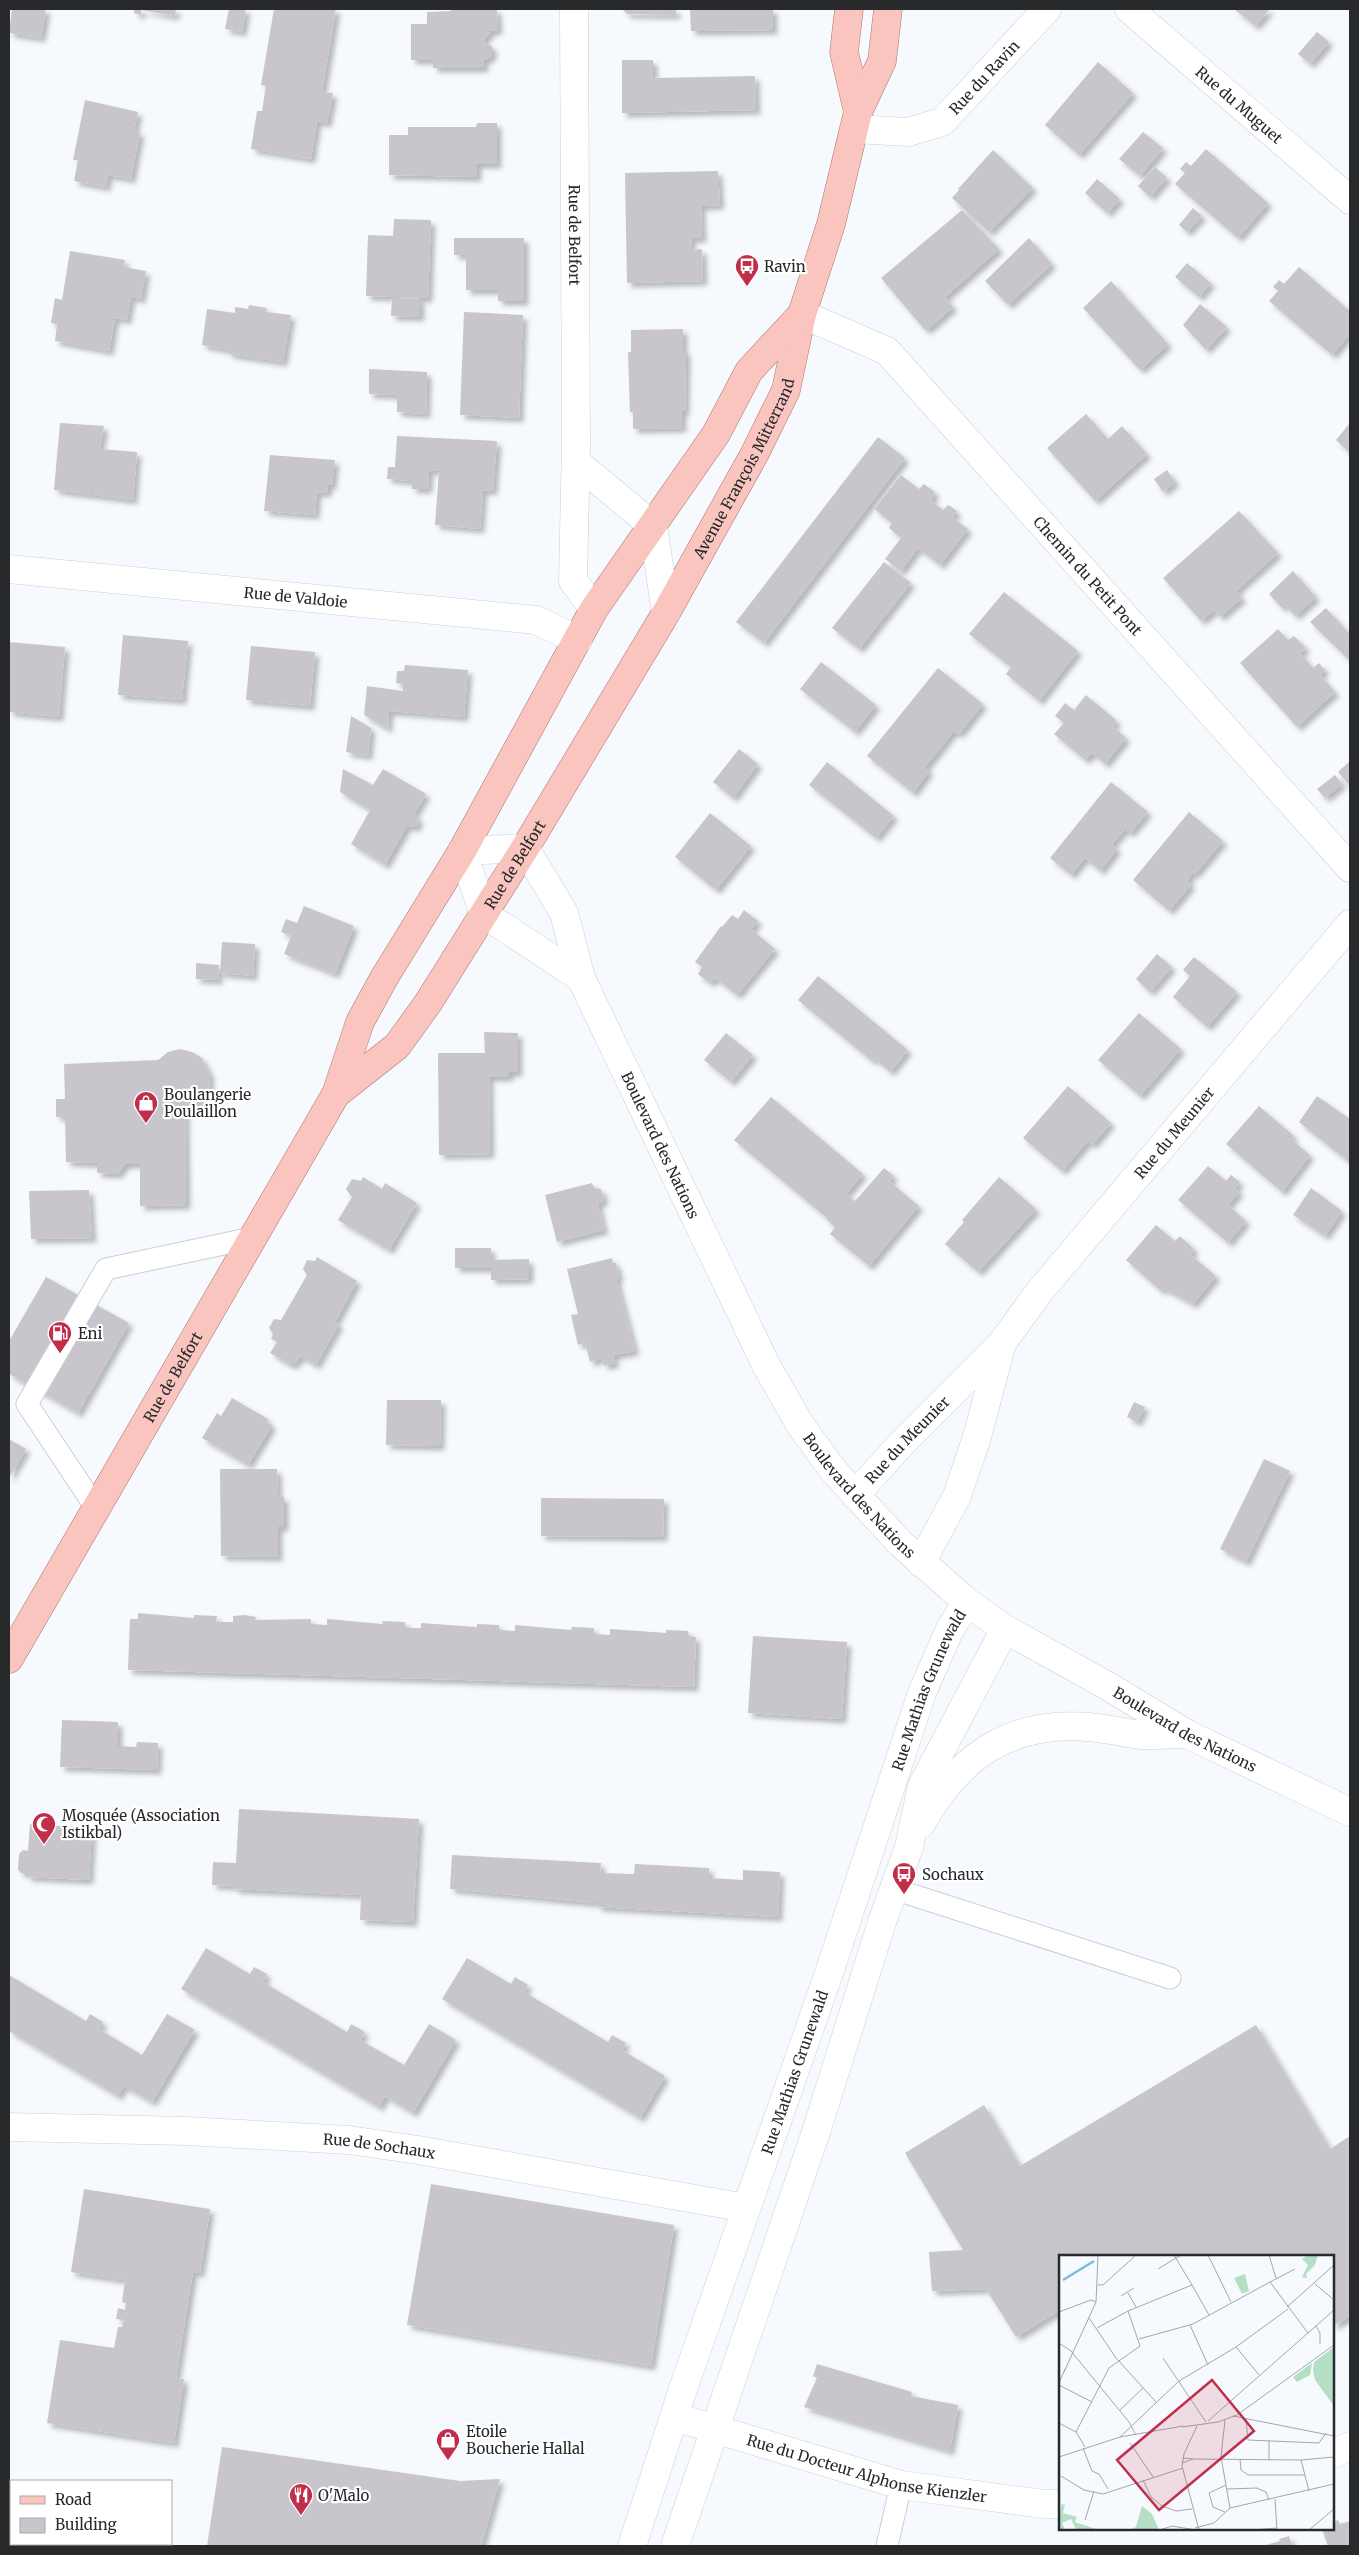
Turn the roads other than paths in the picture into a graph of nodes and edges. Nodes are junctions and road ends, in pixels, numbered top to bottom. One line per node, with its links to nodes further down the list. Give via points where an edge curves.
1 (574, 9): 9 (street, Rue de Belfort)
2 (849, 9): 6 (main road, Avenue François Mitterrand, via 844,52)
3 (888, 9): 6 (main road, Avenue François Mitterrand, via 882,61)
4 (1047, 9): 6 (street, Rue du Ravin, via 942,122 908,132)
5 (1129, 9): 7 (street, Rue du Muguet)
6 (856, 120): 8 (main road, Avenue François Mitterrand, via 831,224)
7 (1350, 200)
8 (802, 314): 10 (main road, Avenue François Mitterrand, via 749,371 716,434); 13 (main road, Avenue François Mitterrand, via 786,390 755,453); 17 (street, Chemin du Petit Pont, via 887,351)
9 (576, 462): 10 (street); 12 (street, Rue de Belfort, via 573,581)
10 (653, 526): 12 (main road, Rue de Belfort); 13 (street)
11 (9, 570): 14 (street, Rue de Valdoie, via 536,620)
12 (594, 609): 14 (main road, Rue de Belfort)
13 (666, 613): 15 (main road, Rue de Belfort)
14 (578, 640): 16 (main road, Rue de Belfort)
15 (525, 848): 16 (street); 18 (main road, Rue de Belfort); 20 (street, Boulevard des Nations, via 564,913)
16 (462, 851): 18 (street); 21 (main road, Rue de Belfort, via 360,1022)
17 (1350, 868)
18 (484, 914): 20 (street); 21 (main road, Rue de Belfort, via 398,1046)
19 (1350, 924): 23 (street, Rue du Meunier, via 1040,1291)
20 (581, 978): 24 (street, Boulevard des Nations, via 766,1365 801,1426)
21 (336, 1094): 22 (main road, Rue de Belfort)
22 (252, 1238): 25 (main road, Rue de Belfort); 25 (lane, via 106,1269 27,1404)
23 (1002, 1343): 24 (street, Rue du Meunier); 26 (street, Rue du Meunier, via 977,1437 957,1496)
24 (855, 1495): 26 (street, Boulevard des Nations)
25 (96, 1508): 29 (main road, Rue de Belfort)
26 (921, 1563): 27 (street, Boulevard des Nations)
27 (967, 1602): 28 (street, Boulevard des Nations); 36 (street, Rue Mathias Grunewald, via 949,1631 922,1693)
28 (1005, 1629): 30 (street, Boulevard des Nations); 32 (street, Rue Mathias Grunewald, via 922,1786)
29 (9, 1659)
30 (1187, 1734): 31 (street, Boulevard des Nations); 32 (street, Rue Mathias Grunewald, via 1143,1735 1063,1726 1000,1740 970,1761 938,1795)
31 (1350, 1812)
32 (909, 1847): 33 (street, Rue Mathias Grunewald)
33 (894, 1889): 34 (lane); 38 (street, Rue Mathias Grunewald)
34 (1170, 1978)
35 (9, 2127): 36 (street, Rue de Sochaux, via 186,2131 349,2140)
36 (746, 2208): 37 (street, Rue Mathias Grunewald)
37 (675, 2417): 38 (street, Rue du Docteur Alphonse Kienzler); 43 (street, Rue Mathias Grunewald)
38 (714, 2429): 41 (street, Rue du Docteur Alphonse Kienzler); 44 (street, Rue Mathias Grunewald)
39 (1350, 2446): 40 (street)
40 (1334, 2454)
41 (901, 2485): 42 (street, Rue du Docteur Alphonse Kienzler); 45 (lane)
42 (1059, 2504)
43 (632, 2546)
44 (676, 2546)
45 (887, 2546)

